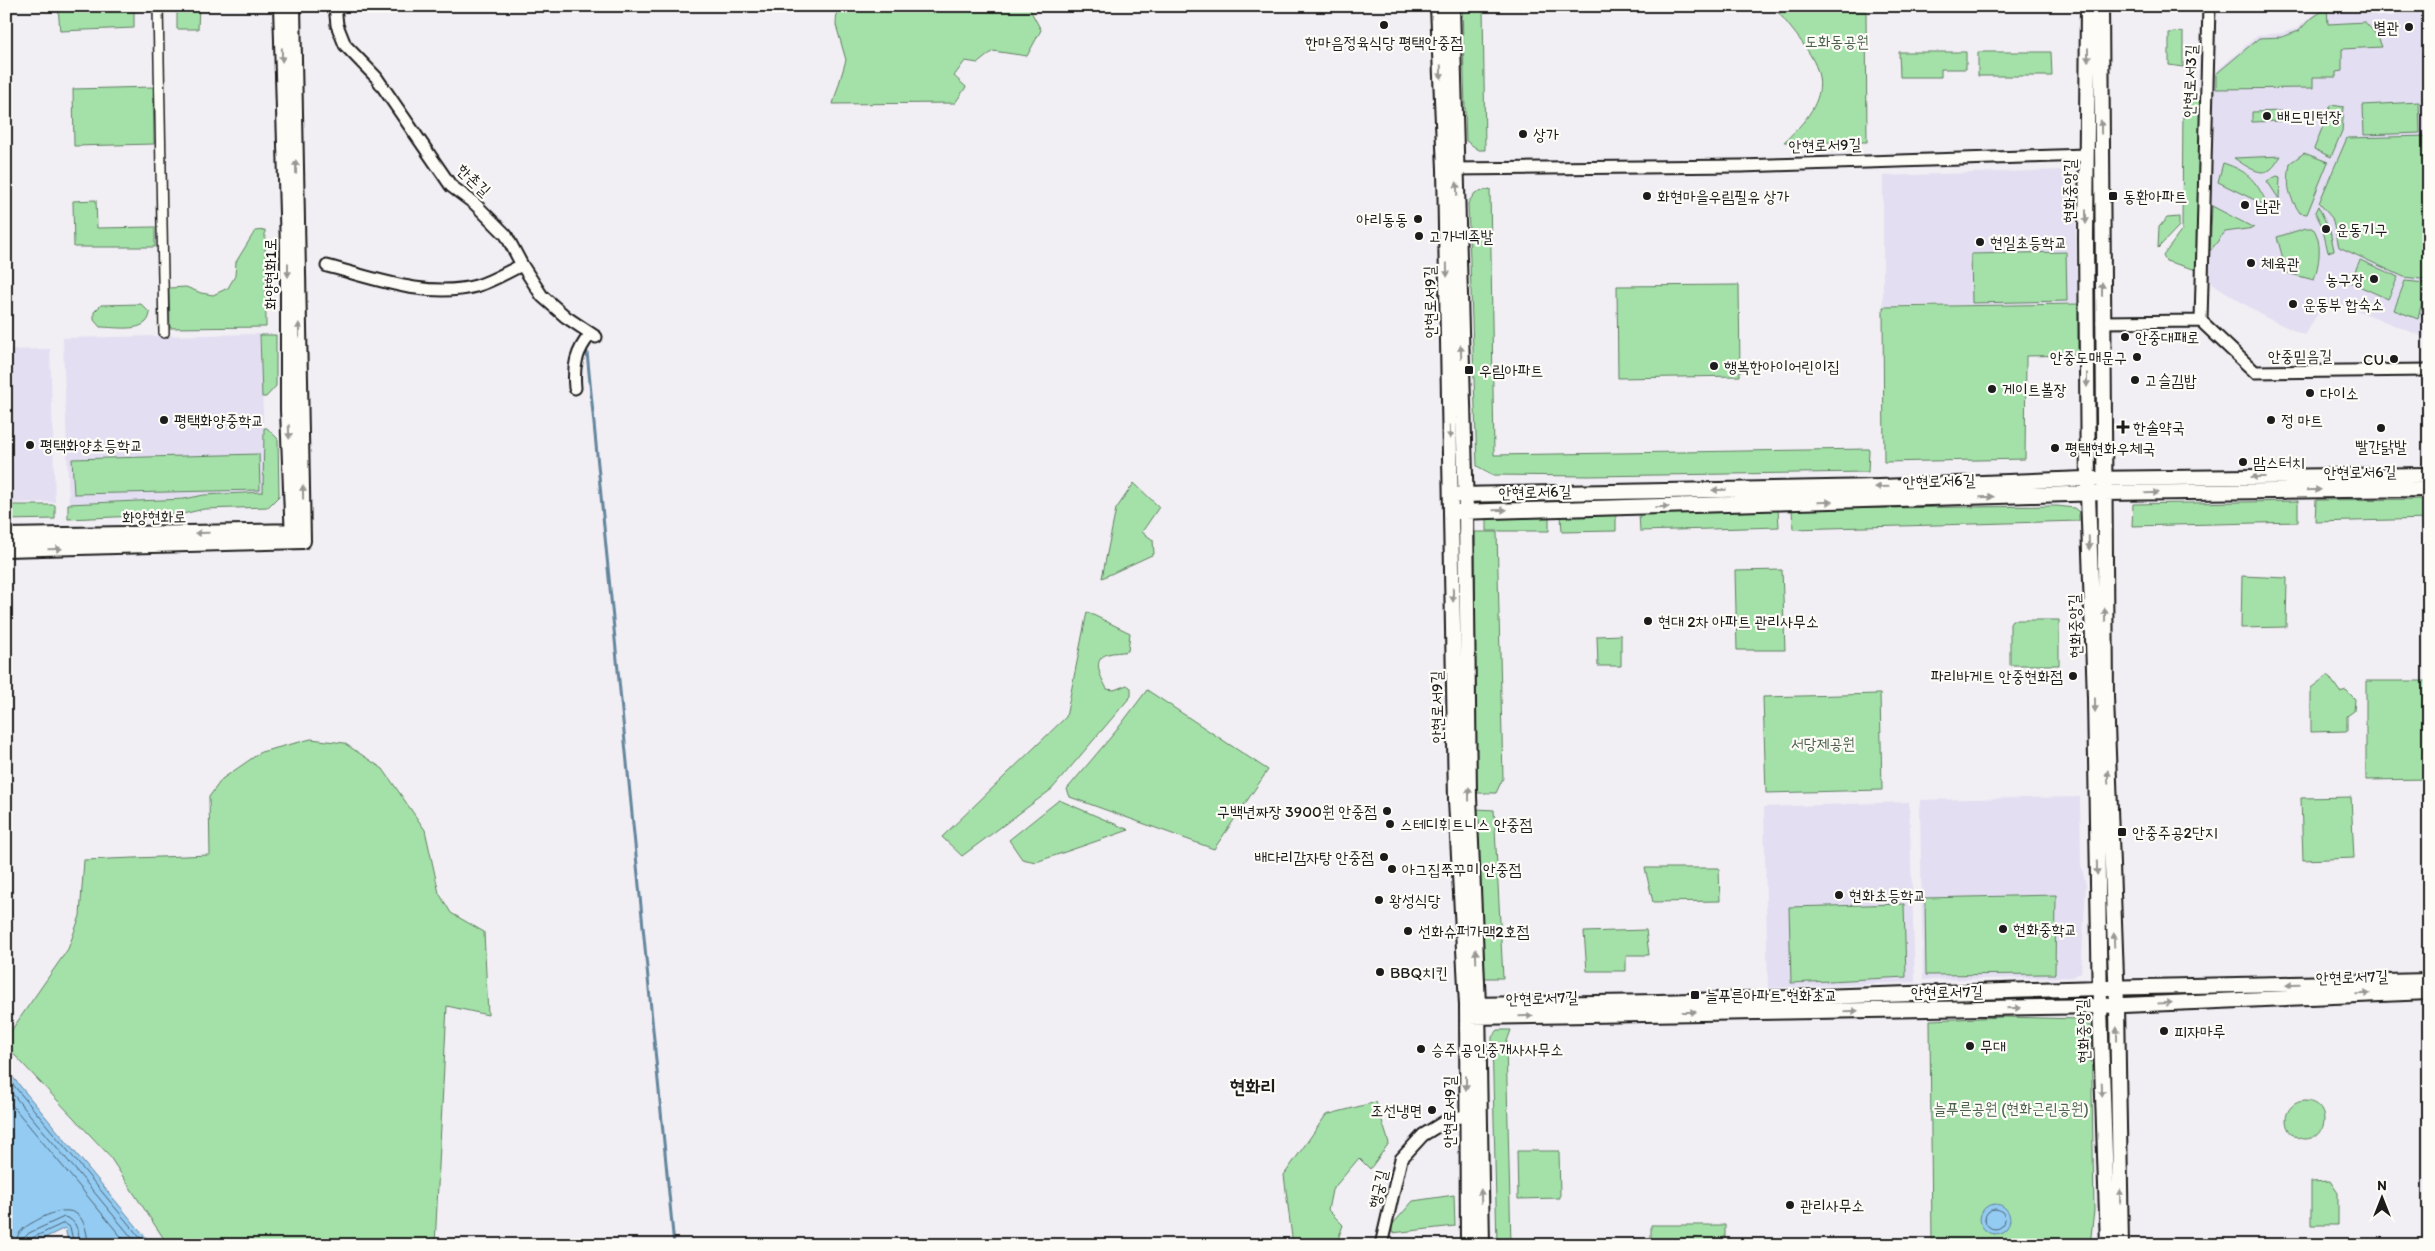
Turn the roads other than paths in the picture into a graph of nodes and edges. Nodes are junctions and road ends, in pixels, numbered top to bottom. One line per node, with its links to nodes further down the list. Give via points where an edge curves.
1 (158, 6): 17 (street)
2 (281, 6): 30 (street, 화양현화1로, one-way to 30, via 288,248 288,410)
3 (293, 6): 30 (street, 화양현화1로, one-way to 3)
4 (335, 6): 14 (street, 한촌길, via 337,25 345,45 376,77 451,186 506,234)
5 (1438, 6): 12 (street, 안현로서9길, one-way to 12)
6 (1452, 6): 12 (street)
7 (2088, 6): 10 (street, 현화중앙길, one-way to 10)
8 (2101, 6): 11 (street, one-way to 8)
9 (2209, 6): 15 (street, 안현로서3길)
10 (2086, 155): 11 (street); 12 (street, 안현로서9길, via 1742,166); 21 (street, 현화중앙길, one-way to 21)
11 (2102, 155): 16 (street, one-way to 11)
12 (1450, 169): 26 (street, 안현로서9길)
13 (327, 266): 14 (street, via 411,288 450,290 477,286)
14 (522, 266): 19 (street, 한촌길, via 542,296 593,336 577,355 573,372)
15 (2201, 321): 16 (street); 18 (street, 안중믿음길, via 2255,372)
16 (2102, 322): 22 (street)
17 (164, 333)
18 (2429, 370)
19 (575, 388)
20 (2429, 475): 22 (street, 안현로서6길, one-way to 22)
21 (2088, 478): 22 (street, 안현로서6길); 25 (street, 현화중앙길); 26 (street, 안현로서6길, one-way to 26, via 1880,487)
22 (2103, 478): 24 (street)
23 (2429, 489): 24 (street, 안현로서6길, one-way to 23)
24 (2103, 493): 25 (street, 안현로서6길); 34 (street, one-way to 24)
25 (2088, 494): 28 (street, 안현로서6길, one-way to 25); 33 (street, 현화중앙길, one-way to 33)
26 (1458, 495): 27 (street, 안현로서9길); 28 (street)
27 (1451, 512): 28 (street, 안현로서6길); 38 (street, 안현로서9길, one-way to 38, via 1456,800)
28 (1466, 512): 38 (street, one-way to 28)
29 (6, 536): 30 (street, 화양현화로, one-way to 29)
30 (298, 536): 31 (street, one-way to 30)
31 (6, 549)
32 (2429, 981): 34 (street, 안현로서7길, one-way to 34)
33 (2099, 988): 34 (street, 안현로서7길); 37 (street, 현화중앙길); 38 (street, 안현로서7길)
34 (2116, 988): 36 (street)
35 (2429, 992): 36 (street, 안현로서7길, one-way to 35)
36 (2117, 1005): 37 (street, 안현로서7길); 44 (street, one-way to 36)
37 (2100, 1006): 38 (street, 안현로서7길, one-way to 37); 43 (street, 현화중앙길, one-way to 43)
38 (1472, 1011): 39 (street)
39 (1472, 1115): 40 (street, 행궁길, via 1449,1119 1423,1135 1401,1159); 41 (street, 안현로서9길); 42 (street, one-way to 39)
40 (1381, 1245)
41 (1468, 1245)
42 (1482, 1245)
43 (2108, 1245)
44 (2121, 1245)

